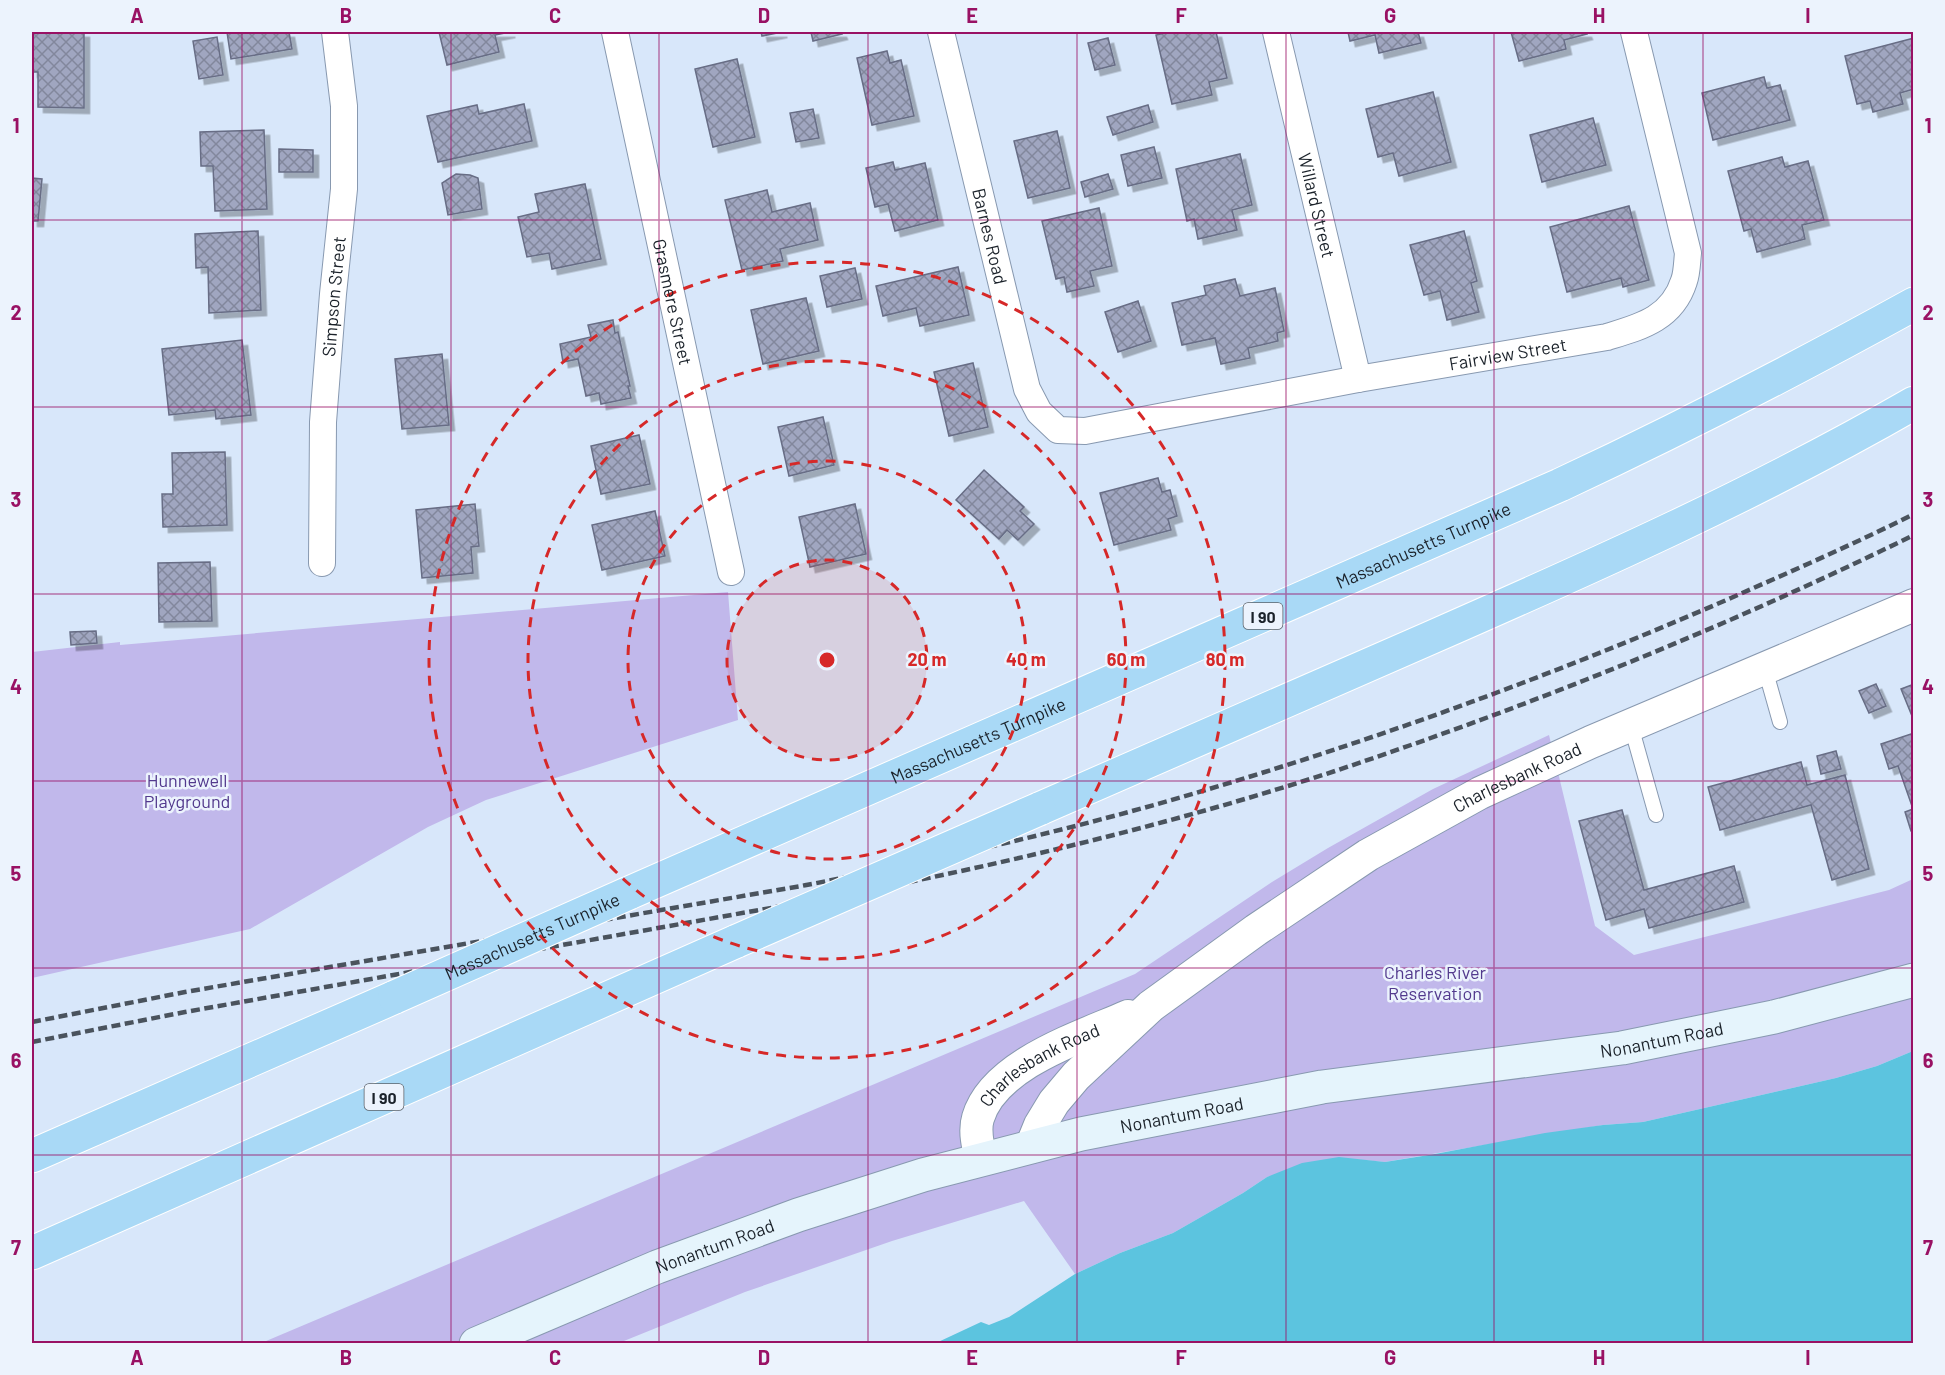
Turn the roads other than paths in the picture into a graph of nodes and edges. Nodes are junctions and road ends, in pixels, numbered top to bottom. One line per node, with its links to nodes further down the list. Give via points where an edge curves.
1 (335, 32): 13 (street, Simpson Street, via 344,106 344,189 323,422)
2 (615, 32): 14 (street, Grasmere Street)
3 (941, 32): 12 (street, Barnes Road, via 1028,389 1039,412)
4 (1276, 32): 8 (street, Willard Street)
5 (1634, 32): 8 (street, Fairview Street, via 1688,253 1684,282 1669,310 1643,326 1607,337)
6 (1914, 298): 7 (highway, Massachusetts Turnpike)
7 (1900, 311): 23 (highway, Massachusetts Turnpike / I 90, bridge, via 1740,397 1560,485)
8 (1358, 379): 12 (street, Fairview Street, via 1085,431)
9 (1914, 403): 11 (highway, I 90)
10 (1914, 410): 11 (highway)
11 (1871, 428): 25 (highway, I 90, bridge, via 1588,568)
12 (1058, 430)
13 (322, 563)
14 (731, 572)
15 (1914, 605): 16 (street, Charlesbank Road)
16 (1765, 669): 17 (lane); 18 (street, Charlesbank Road)
17 (1780, 722)
18 (1631, 726): 19 (lane); 21 (street, Charlesbank Road, via 1480,793 1405,833 1313,891)
19 (1656, 815)
20 (1914, 980): 22 (main road, Nonantum Road, via 1774,1017 1633,1046 1322,1087 1093,1131)
21 (1151, 1006): 22 (street, Charlesbank Road, via 1076,1076 1054,1102); 24 (street, Charlesbank Road, via 1042,1055 1000,1083 977,1119)
22 (1031, 1147): 24 (main road, Nonantum Road)
23 (32, 1156)
24 (981, 1159): 26 (main road, Nonantum Road, via 861,1193 733,1238)
25 (32, 1253)
26 (476, 1344)

